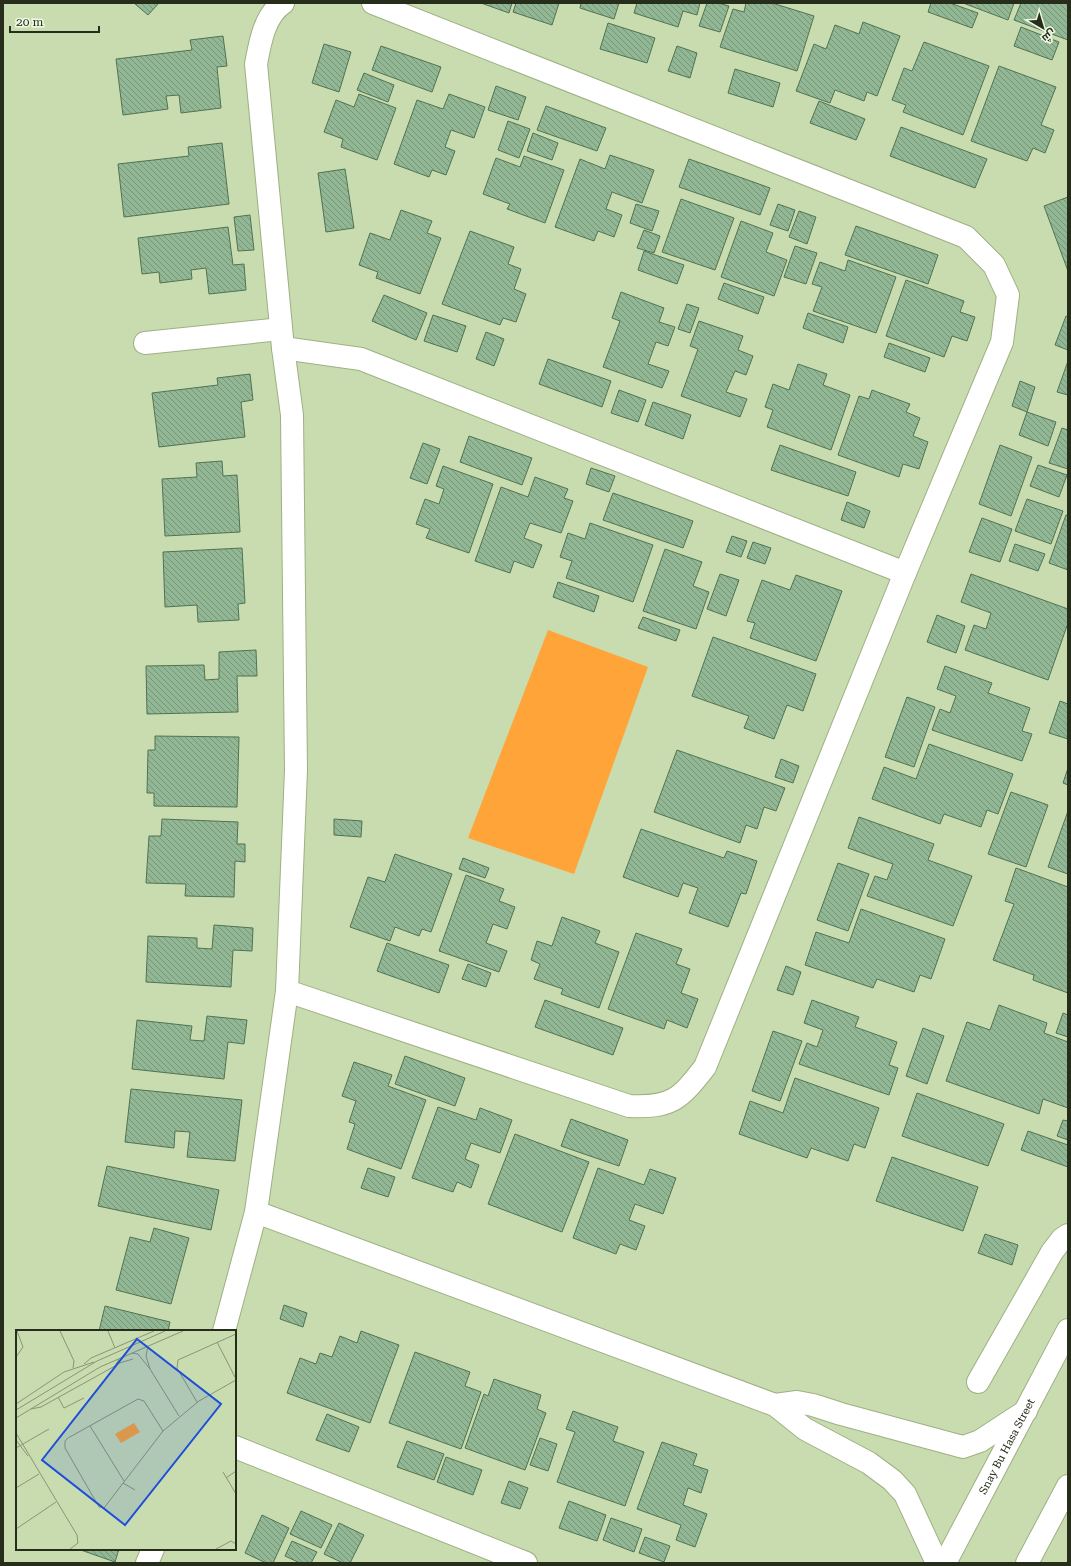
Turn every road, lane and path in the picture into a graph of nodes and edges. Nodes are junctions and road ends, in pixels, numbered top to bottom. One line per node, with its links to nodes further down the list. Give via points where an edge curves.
1 (283, 3): 3 (street, via 276,8 262,35 256,64)
2 (373, 3): 5 (street, via 966,237 994,266 1008,295 1002,342)
3 (282, 338): 4 (street); 5 (street, via 361,359); 6 (street, via 292,416 296,770)
4 (145, 344)
5 (905, 573): 6 (street, via 705,1067 688,1089 669,1103 649,1107 629,1106)
6 (287, 991): 7 (street)
7 (256, 1212): 9 (street); 12 (street)
8 (1068, 1235): 11 (street, via 1052,1252)
9 (224, 1330)
10 (1068, 1330): 13 (street, Snay Bu Hasa Street)
11 (978, 1382)
12 (775, 1405): 13 (street, via 796,1402 813,1405 963,1447 980,1441); 19 (street, via 805,1429 869,1463 892,1480 905,1494)
13 (1026, 1410): 20 (street, Snay Bu Hasa Street)
14 (236, 1447): 18 (street)
15 (1068, 1486): 21 (street)
16 (153, 1550): 17 (street)
17 (147, 1563)
18 (526, 1563)
19 (937, 1563)
20 (945, 1563)
21 (1027, 1563)

